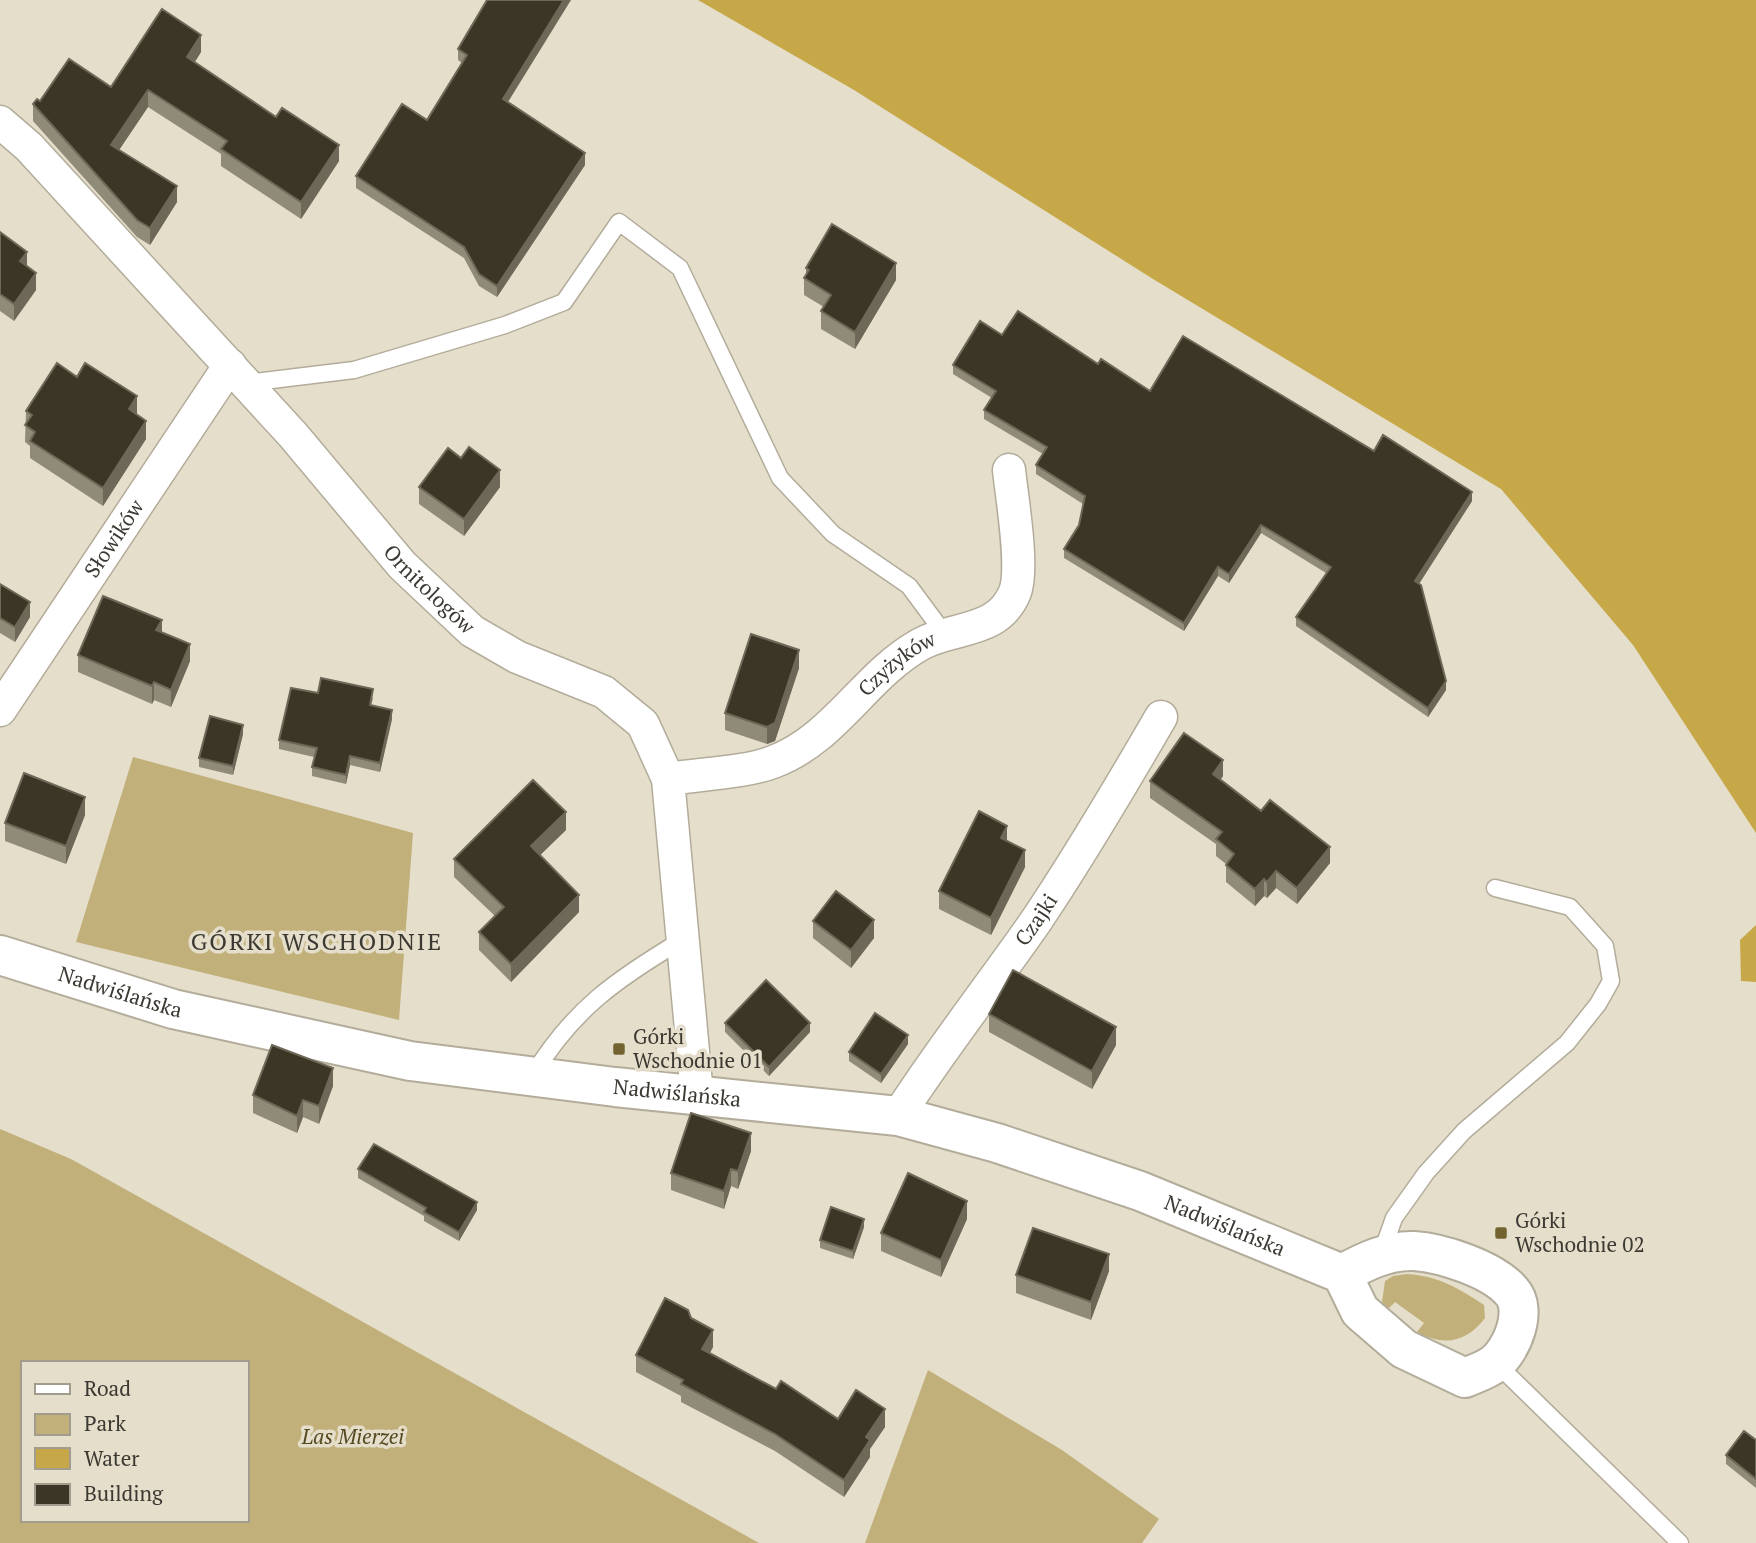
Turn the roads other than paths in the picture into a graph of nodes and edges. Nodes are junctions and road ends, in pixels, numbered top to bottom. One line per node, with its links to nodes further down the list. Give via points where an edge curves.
1 (0, 122): 2 (street, Ornitologów, via 29,147)
2 (239, 374): 4 (lane, via 354,370 505,326 564,302 619,222 680,268 779,478 833,534 909,586); 5 (street, Słowików); 7 (street, Ornitologów, via 402,565 472,631 517,657 604,692 643,724)
3 (1009, 470): 4 (street, Czyżyków, via 1016,590 991,620)
4 (946, 636): 7 (street, Czyżyków, via 923,642 889,666 799,751 770,764)
5 (0, 710)
6 (1161, 716): 13 (street, Czajki, via 1035,922)
7 (668, 779): 9 (street, Ornitologów)
8 (1495, 888): 14 (lane, via 1570,906 1605,946 1611,981 1566,1043 1464,1131 1426,1173 1394,1218)
9 (681, 940): 11 (lane, via 621,976 575,1017); 12 (street, Ornitologów)
10 (0, 955): 11 (street, Nadwiślańska, via 246,1027 410,1061)
11 (533, 1077): 12 (street, Nadwiślańska)
12 (697, 1095): 13 (street, Nadwiślańska)
13 (898, 1116): 15 (street, Nadwiślańska, via 1140,1191)
14 (1380, 1257): 15 (street); 16 (street, via 1412,1251 1464,1260 1512,1292 1520,1311 1516,1331)
15 (1342, 1274): 16 (street, via 1360,1311 1404,1349 1465,1378)
16 (1496, 1363): 17 (lane)
17 (1680, 1543)

